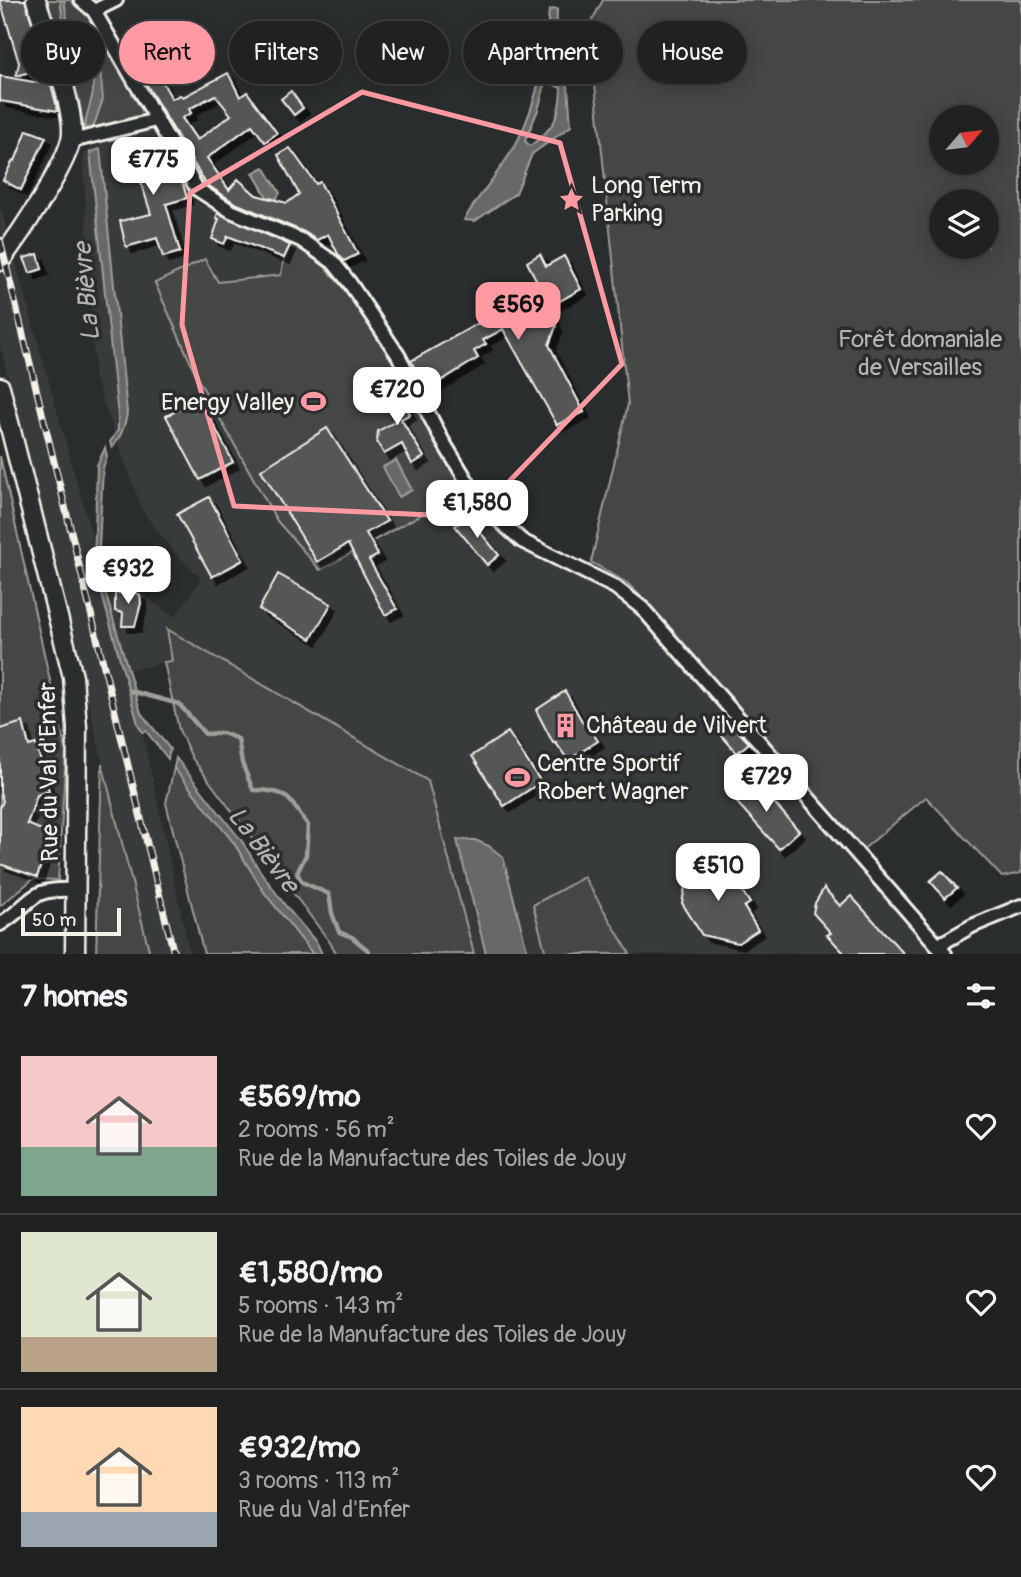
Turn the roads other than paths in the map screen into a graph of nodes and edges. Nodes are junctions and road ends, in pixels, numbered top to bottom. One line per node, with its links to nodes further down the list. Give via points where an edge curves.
1 (36, 0): 6 (street, via 65,94)
2 (81, 0): 4 (street)
3 (116, 0): 4 (street)
4 (94, 11): 5 (street)
5 (156, 120): 6 (street); 12 (street, via 197,189 231,211 301,240 333,262 398,355 442,440 492,514 522,541 615,587 642,608)
6 (71, 139): 7 (street)
7 (0, 261)
8 (0, 387): 9 (street, Rue du Val d'Enfer, via 73,677)
9 (76, 890): 11 (street, via 36,894); 13 (street, Rue du Val d'Enfer)
10 (1021, 906): 12 (street, via 972,926)
11 (0, 924)
12 (941, 950)
13 (75, 954)

